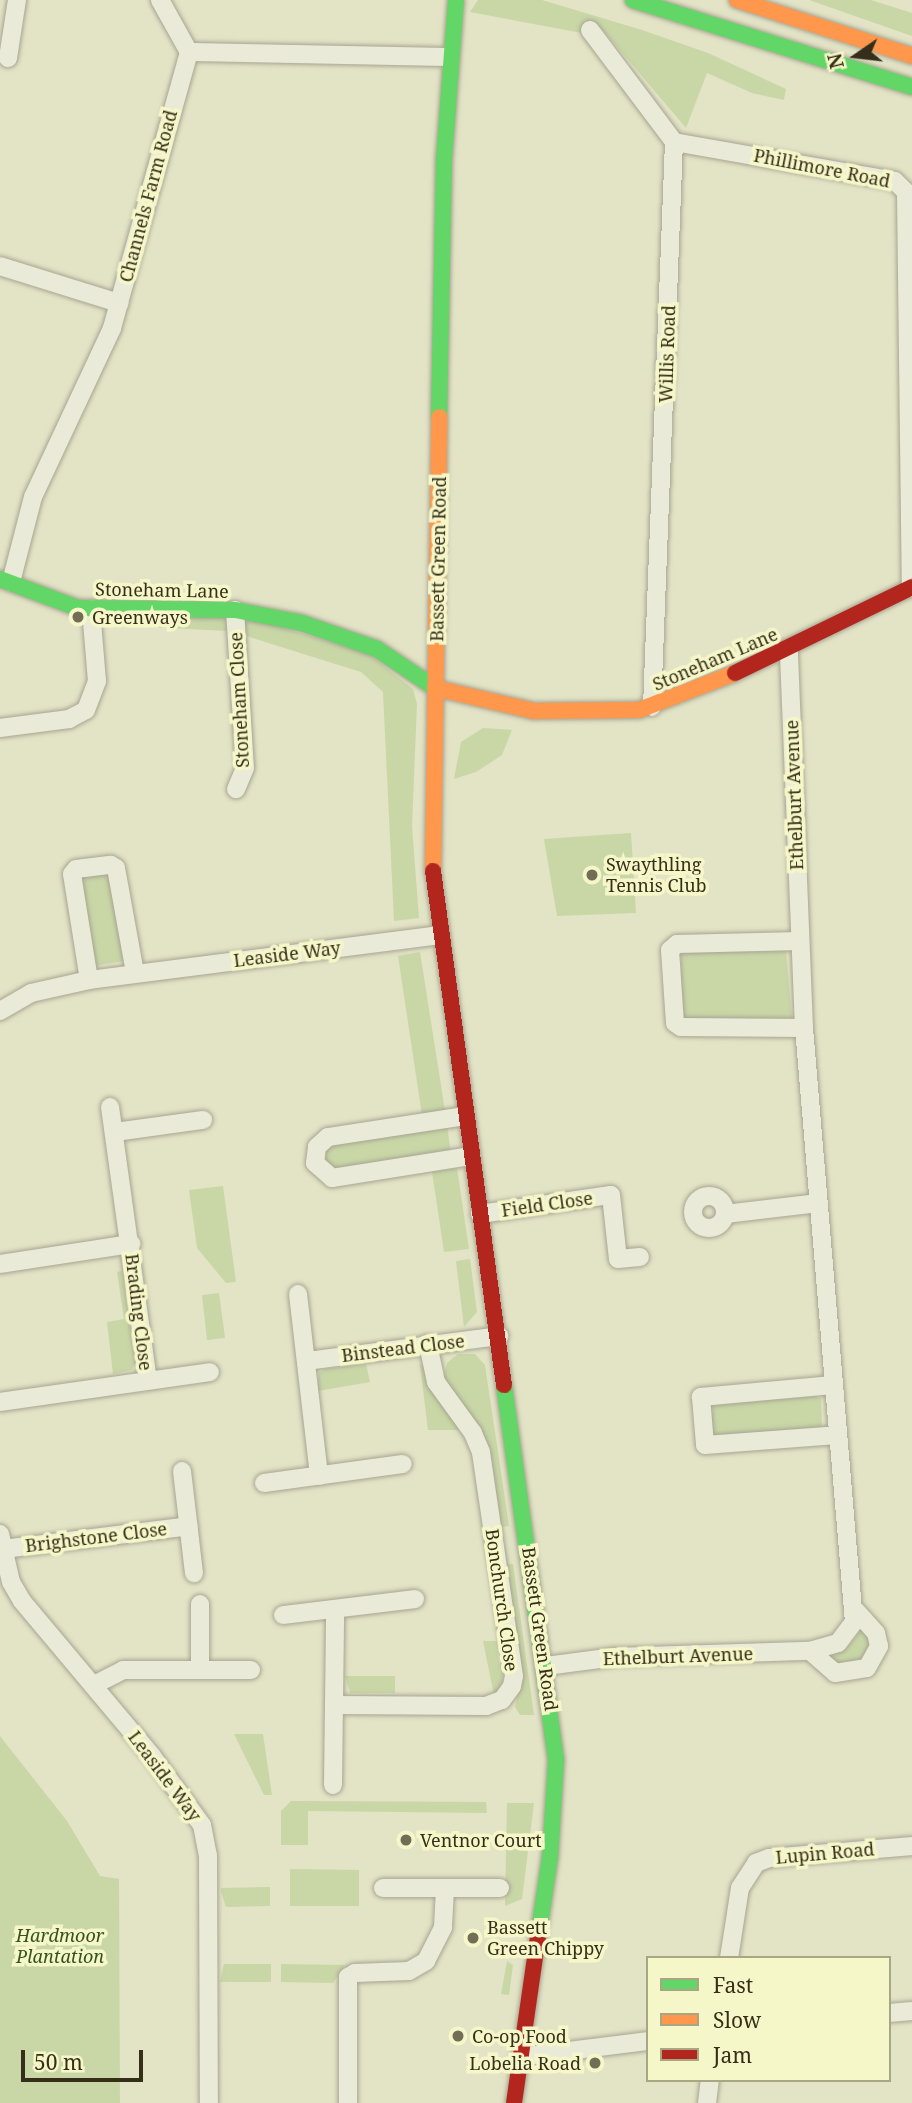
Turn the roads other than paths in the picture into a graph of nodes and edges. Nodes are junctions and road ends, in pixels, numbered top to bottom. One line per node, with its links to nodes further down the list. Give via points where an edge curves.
1 (17, 0): 12 (street)
2 (160, 0): 9 (street)
3 (456, 0): 11 (main road, Bassett Green Road)
4 (633, 0): 13 (main road)
5 (737, 0): 7 (main road)
6 (762, 0): 7 (main road)
7 (790, 16): 10 (main road)
8 (590, 30): 14 (street)
9 (189, 52): 11 (street); 16 (street, Channels Farm Road)
10 (912, 56)
11 (450, 57): 22 (main road, Bassett Green Road)
12 (8, 58)
13 (912, 88)
14 (674, 142): 18 (street, Phillimore Road, via 895,181 906,192); 23 (street, Willis Road)
15 (0, 266): 16 (street)
16 (120, 303): 17 (street, Channels Farm Road, via 33,497)
17 (6, 581): 19 (main road, Stoneham Lane, via 60,603)
18 (911, 587): 21 (main road, Stoneham Lane)
19 (91, 609): 20 (main road, Stoneham Lane); 24 (street, via 97,681 92,703 69,719)
20 (235, 610): 22 (main road, Stoneham Lane, via 302,623 377,649); 25 (street, Stoneham Close, via 245,768)
21 (789, 649): 23 (main road, Stoneham Lane); 27 (street, Ethelburt Avenue)
22 (435, 688): 23 (main road, Stoneham Lane, via 534,711 612,713); 26 (main road, Bassett Green Road, via 430,838)
23 (652, 707)
24 (0, 728)
25 (236, 789)
26 (439, 935): 28 (street, Leaside Way); 33 (main road, Bassett Green Road)
27 (800, 941): 31 (street, Ethelburt Avenue); 31 (street, via 677,944 670,950 675,1023 681,1027)
28 (135, 973): 29 (street, Leaside Way); 29 (street, via 116,869 111,865 76,869 72,874)
29 (89, 980): 30 (street, Leaside Way, via 31,993)
30 (0, 1011)
31 (804, 1028): 37 (street, Ethelburt Avenue)
32 (110, 1107): 35 (street, Brading Close)
33 (465, 1116): 36 (main road, Bassett Green Road); 36 (street, via 328,1137 317,1147 315,1163 332,1178)
34 (203, 1120): 35 (street)
35 (115, 1132): 40 (street, Brading Close)
36 (471, 1156): 38 (main road, Bassett Green Road)
37 (818, 1203): 39 (street); 49 (street, Ethelburt Avenue)
38 (480, 1214): 41 (street, Field Close, via 611,1195 618,1259); 44 (main road, Bassett Green Road)
39 (725, 1214)
40 (131, 1244): 42 (street, Brading Close); 48 (street, Brading Close)
41 (640, 1257)
42 (0, 1264)
43 (298, 1294): 46 (street)
44 (499, 1336): 45 (street, Binstead Close); 65 (main road, Bassett Green Road)
45 (428, 1344): 46 (street, Binstead Close); 69 (street, Bonchurch Close, via 436,1382 473,1433 481,1452 512,1686 502,1700 485,1706)
46 (307, 1361): 54 (street)
47 (211, 1372): 48 (street, Brading Close)
48 (148, 1380): 50 (street, Brading Close)
49 (833, 1385): 51 (street, Ethelburt Avenue); 51 (street, via 701,1397 705,1445)
50 (0, 1402)
51 (837, 1435): 62 (street, Ethelburt Avenue)
52 (403, 1464): 54 (street)
53 (182, 1471): 56 (street, Brighstone Close)
54 (318, 1476): 55 (street)
55 (264, 1483)
56 (188, 1526): 57 (street, Brighstone Close); 58 (street, Brighstone Close)
57 (1, 1541): 68 (street, Leaside Way, via 22,1601)
58 (194, 1573)
59 (415, 1599): 61 (street)
60 (200, 1604): 66 (street)
61 (335, 1610): 63 (street); 69 (street)
62 (856, 1611): 64 (street, Ethelburt Avenue, via 838,1643); 64 (street, via 876,1633 879,1646 867,1668 835,1673)
63 (283, 1615)
64 (810, 1651): 65 (street, Ethelburt Avenue, via 614,1657)
65 (547, 1666): 79 (main road, Bassett Green Road, via 555,1737 555,1801)
66 (200, 1669): 67 (street); 68 (street, via 123,1670)
67 (251, 1670)
68 (94, 1685): 81 (street, Leaside Way, via 186,1799 206,1839)
69 (335, 1705): 70 (street)
70 (333, 1785)
71 (912, 1846): 75 (street, Lupin Road, via 755,1863 740,1888)
72 (383, 1888): 73 (street)
73 (445, 1888): 74 (street); 82 (street, via 443,1927 426,1961 409,1971 348,1977)
74 (500, 1888)
75 (729, 1956)
76 (912, 2011): 77 (street)
77 (891, 2014)
78 (646, 2042): 79 (street)
79 (520, 2057): 83 (main road, Bassett Green Road)
80 (710, 2082): 84 (street)
81 (209, 2103)
82 (348, 2103)
83 (514, 2103)
84 (707, 2103)

